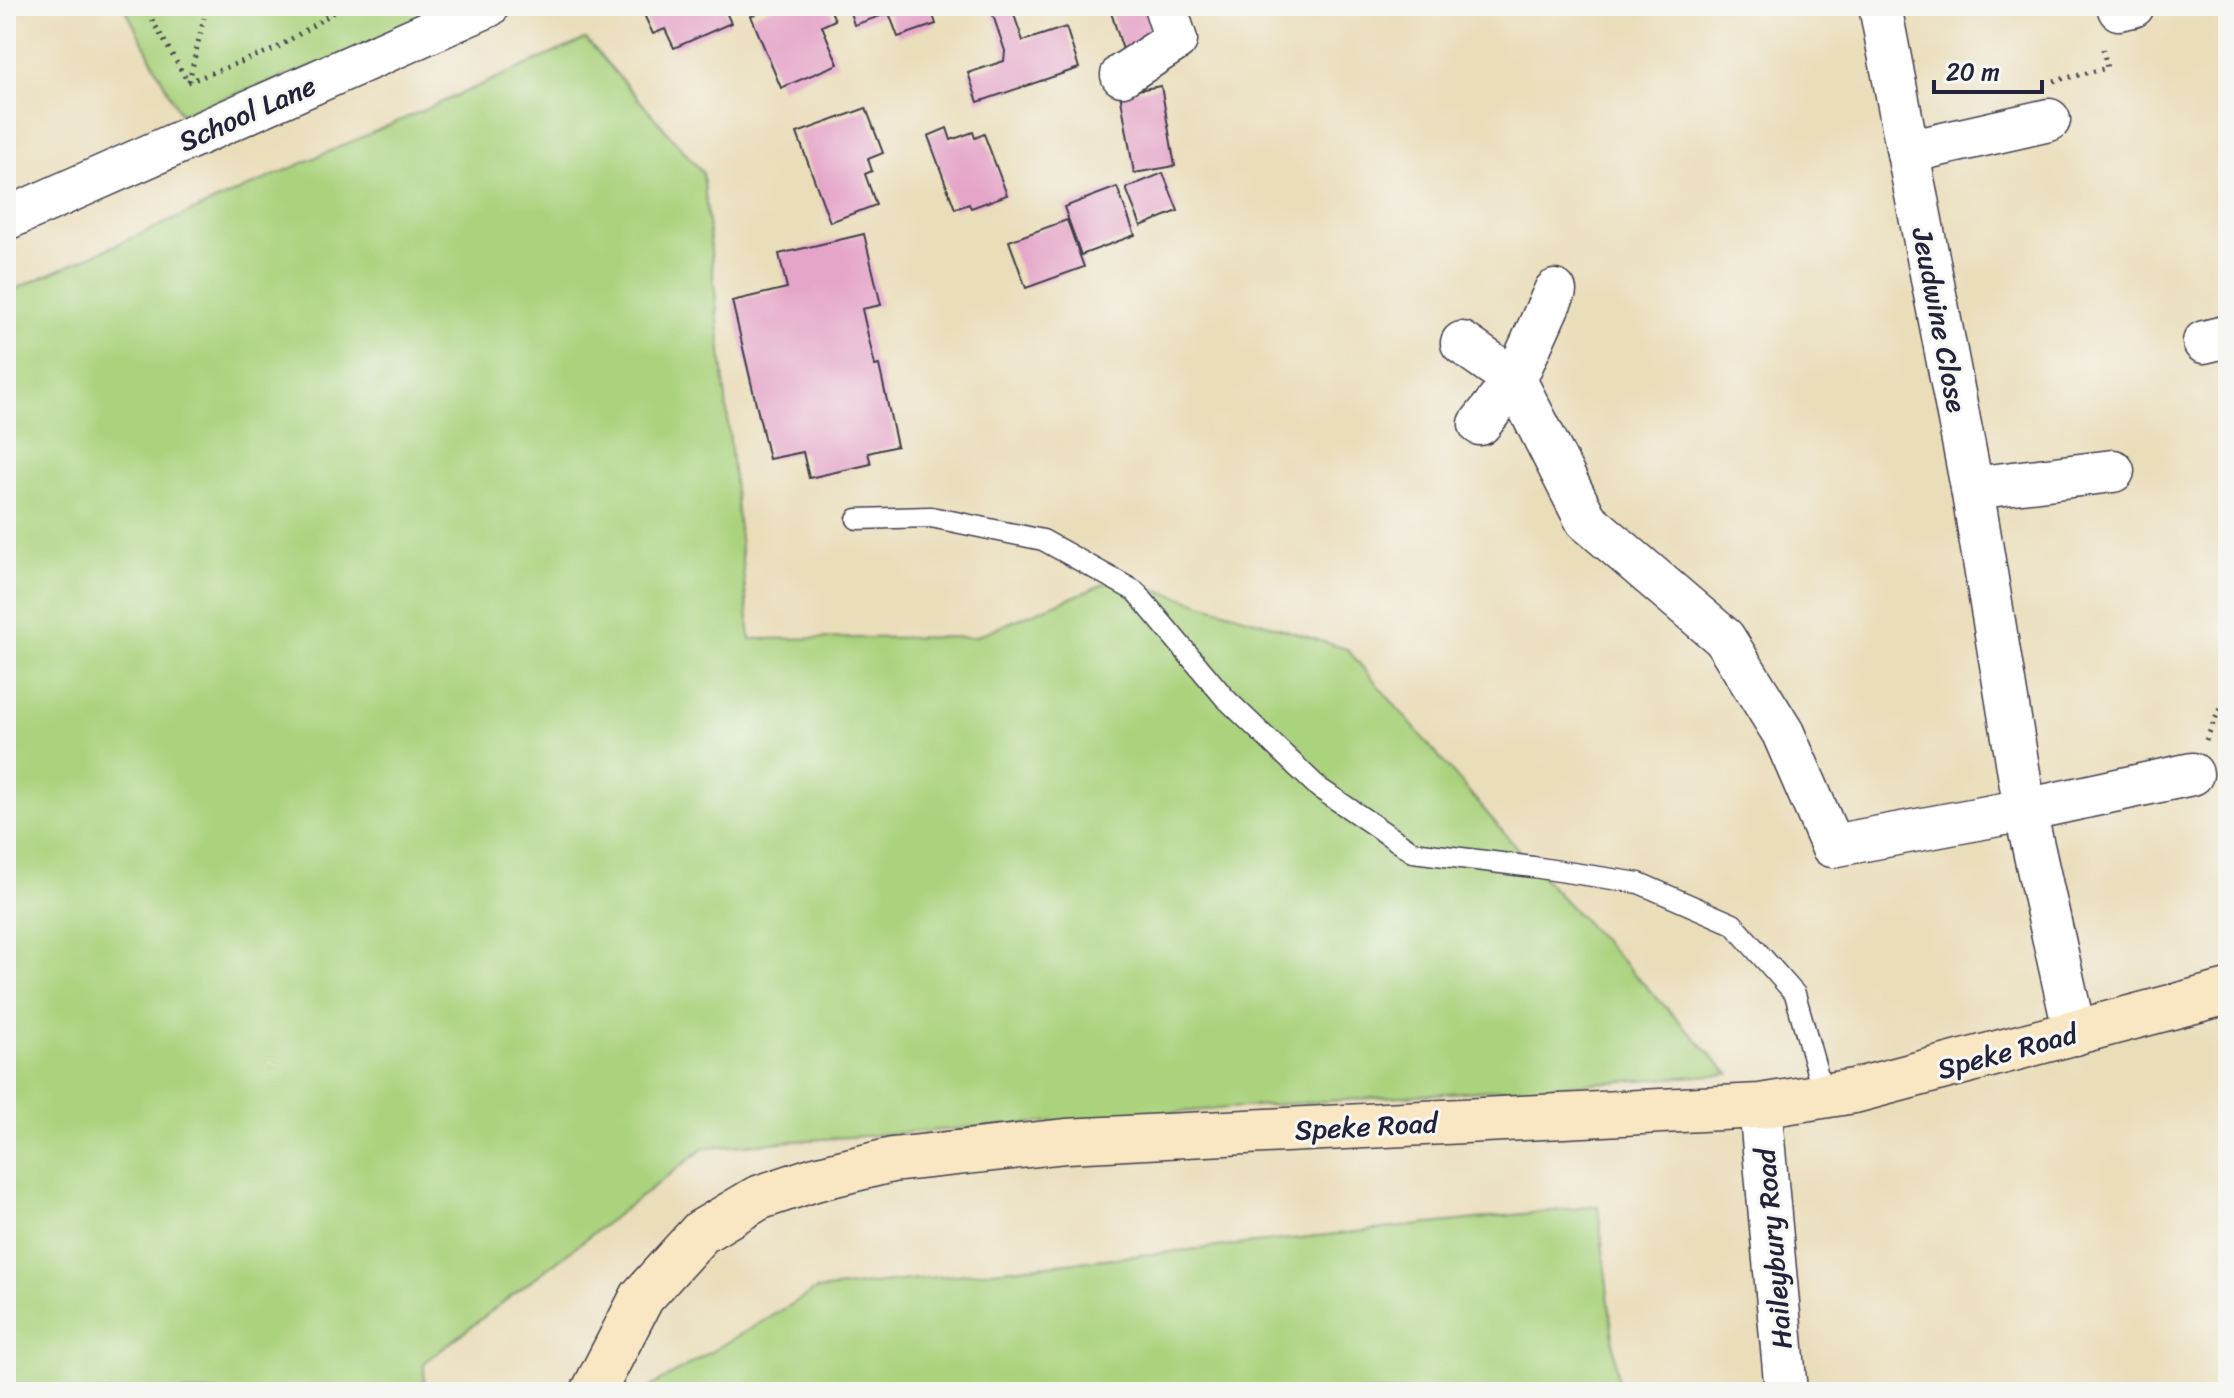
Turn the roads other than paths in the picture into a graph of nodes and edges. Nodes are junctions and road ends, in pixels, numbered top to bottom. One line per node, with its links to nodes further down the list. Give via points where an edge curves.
1 (488, 6): 7 (street, School Lane)
2 (1165, 6): 4 (street, via 1176,40)
3 (1880, 6): 6 (street, Jeudwine Close)
4 (1122, 75)
5 (2049, 120): 6 (street)
6 (1908, 152): 13 (street, Jeudwine Close)
7 (6, 219)
8 (1555, 291): 10 (street)
9 (1462, 343): 10 (street)
10 (1515, 380): 11 (street); 16 (street, via 1586,520 1724,638 1783,733 1832,846)
11 (1480, 424)
12 (2113, 471): 13 (street)
13 (1972, 488): 16 (street, Jeudwine Close)
14 (857, 519): 19 (lane, via 931,517 1043,540 1135,591 1225,698 1319,788 1413,852 1639,883 1733,924 1795,994)
15 (2192, 774): 16 (street)
16 (2025, 810): 18 (street, Jeudwine Close)
17 (2228, 992): 18 (street, Speke Road)
18 (2075, 1034): 19 (street, Speke Road)
19 (1824, 1097): 20 (street, Speke Road)
20 (1760, 1106): 21 (street, Speke Road, via 1066,1141 892,1160 758,1198 701,1232 642,1297); 22 (street, Haileybury Road)
21 (593, 1392)
22 (1786, 1392)

